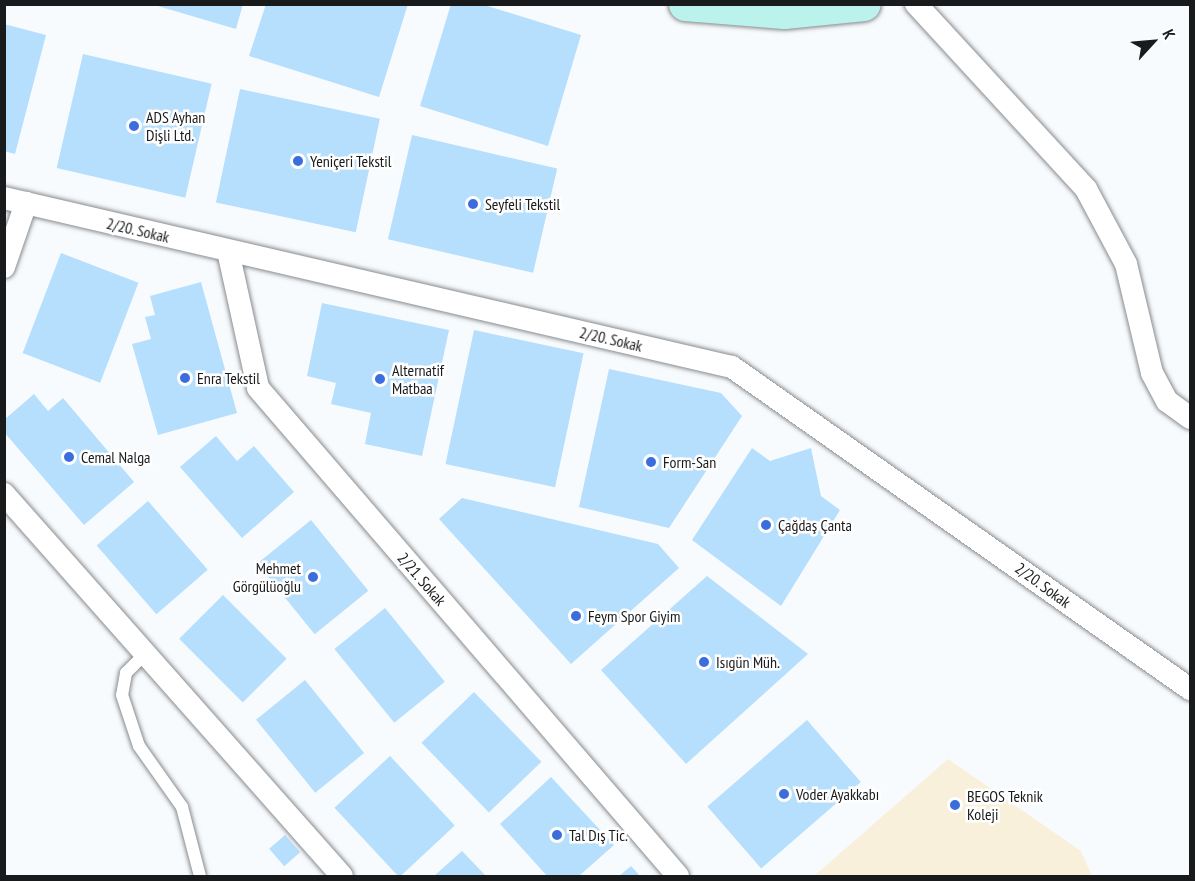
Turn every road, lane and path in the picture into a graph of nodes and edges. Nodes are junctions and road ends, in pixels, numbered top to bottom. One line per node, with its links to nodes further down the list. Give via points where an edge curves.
1 (685, 4): 2 (main road, via 765,12)
2 (864, 4)
3 (916, 4): 7 (street, via 1086,189 1126,264 1152,373 1167,401)
4 (15, 201): 5 (street, 2/20. Sokak); 6 (street)
5 (228, 250): 10 (street, 2/20. Sokak, via 732,367); 13 (street, 2/21. Sokak, via 258,388)
6 (4, 267)
7 (1191, 418)
8 (4, 494): 9 (street)
9 (145, 654): 11 (lane, via 126,673 122,696 140,746 182,807); 12 (street)
10 (1191, 689)
11 (200, 876)
12 (342, 876)
13 (678, 876)

